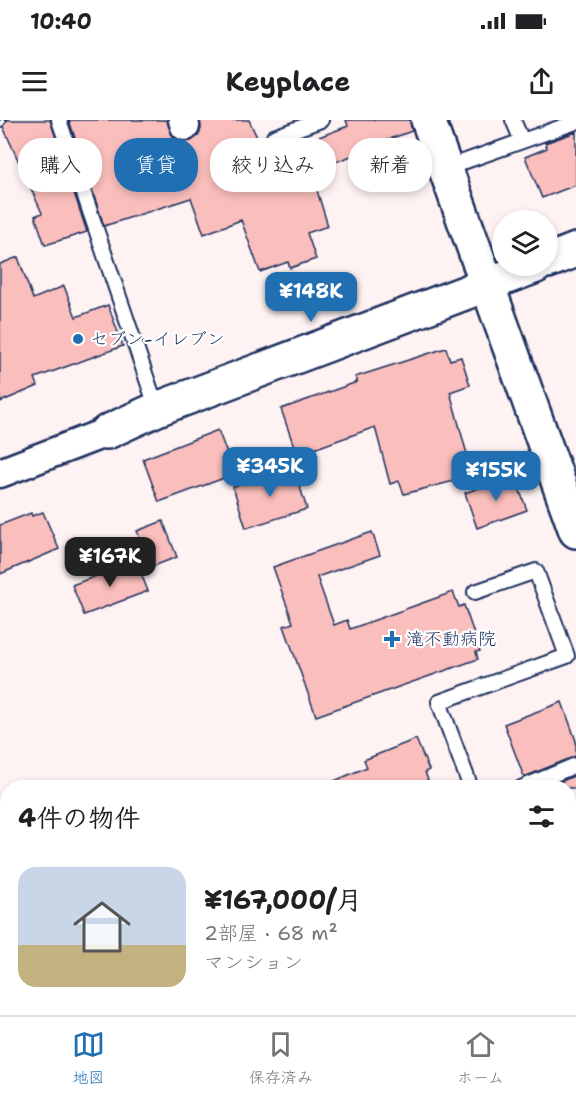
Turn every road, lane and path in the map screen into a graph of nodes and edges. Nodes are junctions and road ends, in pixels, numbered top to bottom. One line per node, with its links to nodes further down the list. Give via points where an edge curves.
1 (59, 120): 13 (lane)
2 (321, 120): 6 (lane)
3 (428, 120): 8 (street)
4 (513, 120): 7 (lane)
5 (576, 122): 7 (lane)
6 (274, 137)
7 (522, 141): 8 (lane)
8 (446, 168): 12 (street)
9 (576, 250): 10 (street)
10 (558, 257)
11 (508, 276): 12 (street)
12 (489, 283): 13 (street); 16 (street)
13 (157, 409): 14 (street)
14 (107, 432): 15 (street)
15 (0, 473)
16 (576, 531)
17 (475, 592): 19 (lane, via 536,571 567,656 439,702)
18 (576, 765): 20 (lane)
19 (468, 780)
20 (540, 780)

